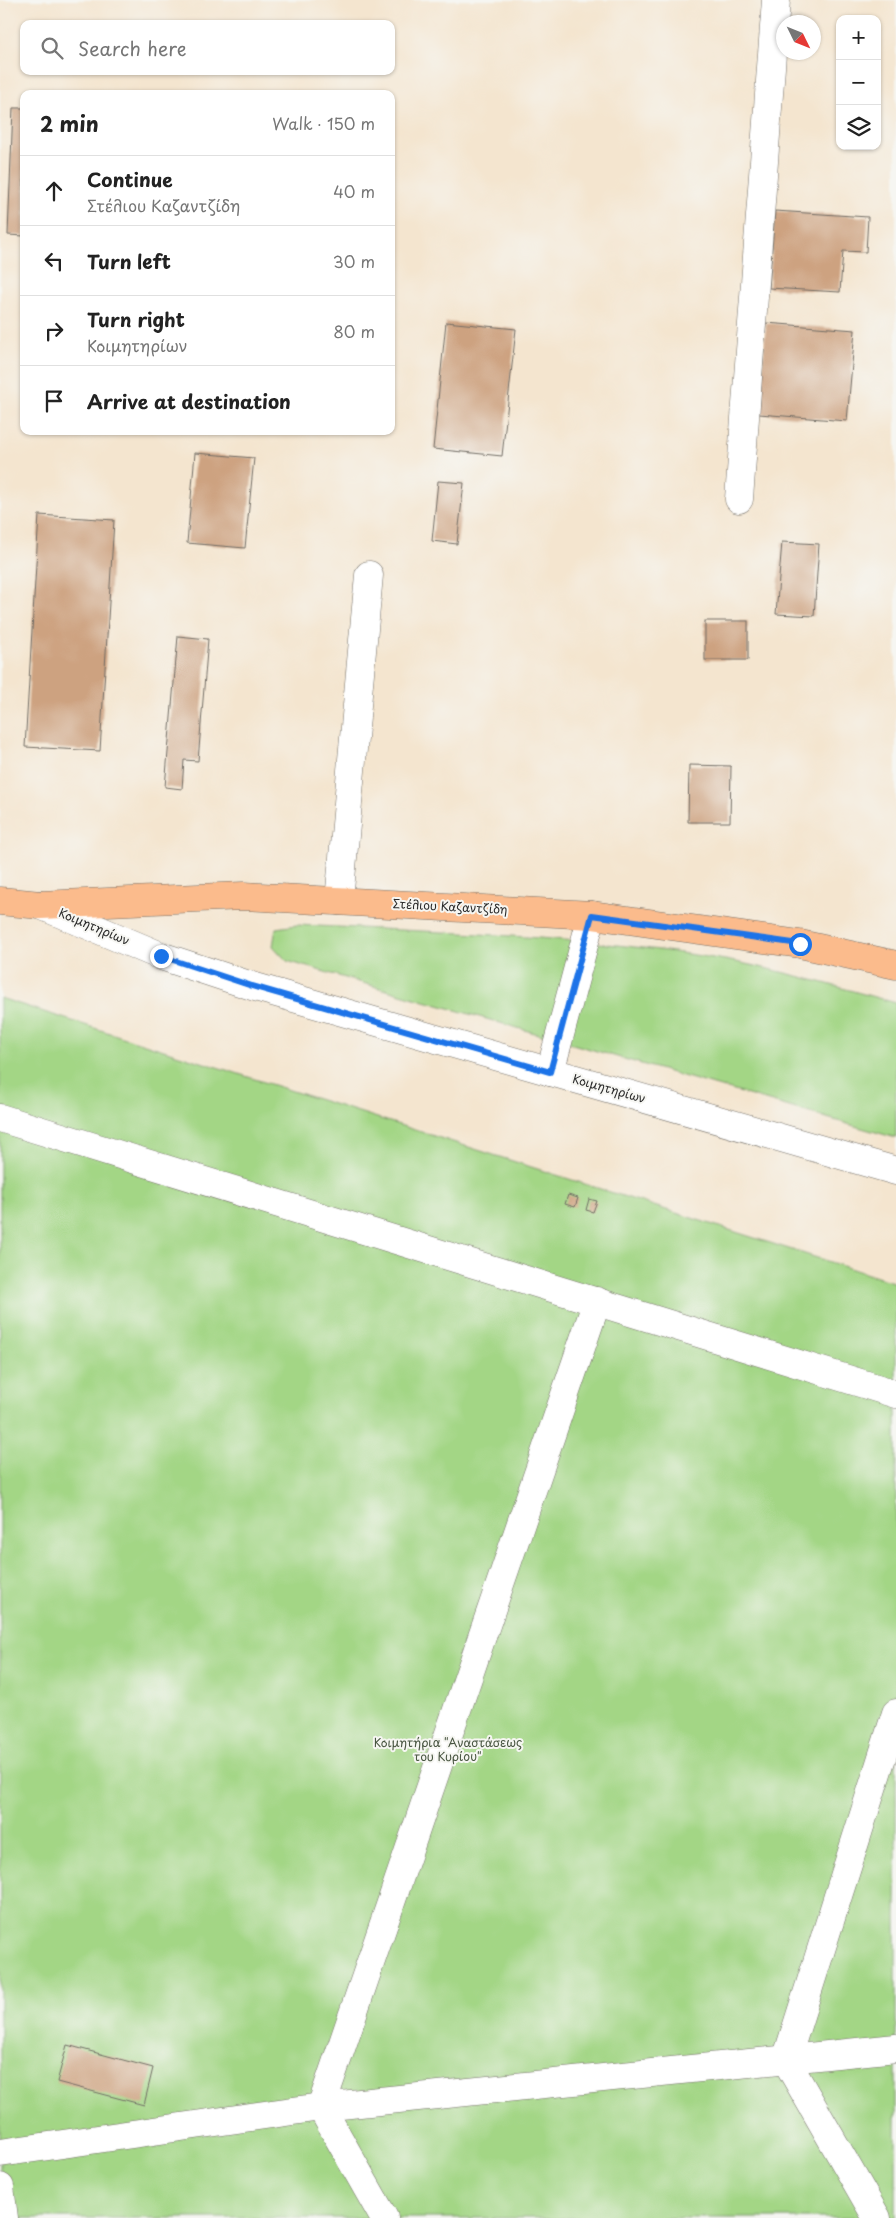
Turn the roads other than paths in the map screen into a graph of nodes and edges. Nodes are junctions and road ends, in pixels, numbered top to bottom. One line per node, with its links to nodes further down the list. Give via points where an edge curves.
1 (776, 0): 2 (lane)
2 (739, 499)
3 (369, 575): 5 (lane)
4 (0, 900): 6 (main road, Στέλιου Καζαντζίδη)
5 (340, 901): 6 (main road, Στέλιου Καζαντζίδη, via 243,896); 7 (main road, Στέλιου Καζαντζίδη)
6 (40, 905): 9 (lane, Κοιμητηρίων, via 161,956 252,986)
7 (592, 915): 8 (main road, Στέλιου Καζαντζίδη, via 800,944); 9 (lane)
8 (896, 965)
9 (550, 1072): 11 (lane, Κοιμητηρίων)
10 (0, 1118): 12 (lane)
11 (896, 1171)
12 (597, 1301): 13 (lane); 17 (lane)
13 (896, 1394)
14 (896, 1713): 16 (lane)
15 (896, 2048): 16 (lane)
16 (786, 2060): 17 (lane); 22 (lane)
17 (321, 2107): 18 (lane); 21 (lane)
18 (0, 2153)
19 (0, 2187): 20 (lane)
20 (4, 2218)
21 (384, 2218)
22 (877, 2218)

